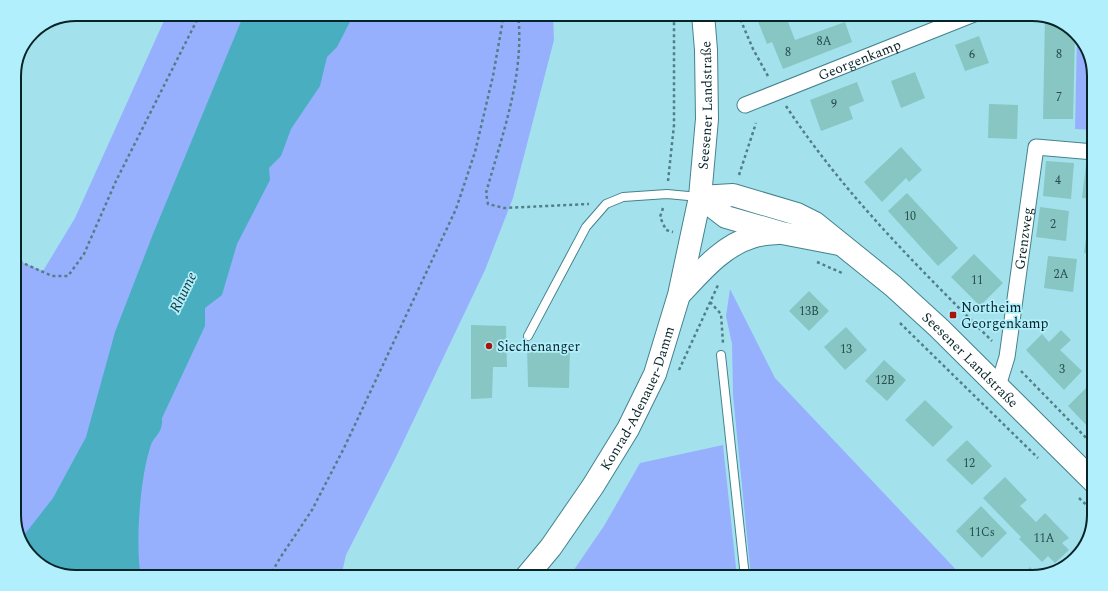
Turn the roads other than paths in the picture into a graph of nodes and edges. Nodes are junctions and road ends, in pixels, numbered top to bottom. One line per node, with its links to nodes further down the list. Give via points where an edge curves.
1 (704, 21): 5 (main road, Seesener Landstraße, via 707,119)
2 (957, 21): 3 (street, Georgenkamp)
3 (744, 105)
4 (1087, 151): 11 (street, Grenzweg, via 1036,146 1007,357)
5 (700, 197): 6 (main road, Seesener Landstraße, via 726,217); 7 (main road, Seesener Landstraße, via 733,195 797,214 815,223); 8 (main road, Konrad-Adenauer-Damm); 9 (lane, via 667,194 623,198 606,204 586,227)
6 (782, 233): 7 (main road, Seesener Landstraße); 8 (main road, via 752,236 726,249 704,268)
7 (840, 245): 11 (main road, Seesener Landstraße, via 893,286)
8 (680, 295): 13 (main road, Konrad-Adenauer-Damm, via 655,374 628,429 593,486)
9 (528, 336)
10 (721, 355): 14 (lane)
11 (998, 386): 12 (main road, Seesener Landstraße)
12 (1087, 475)
13 (532, 570)
14 (744, 570)

